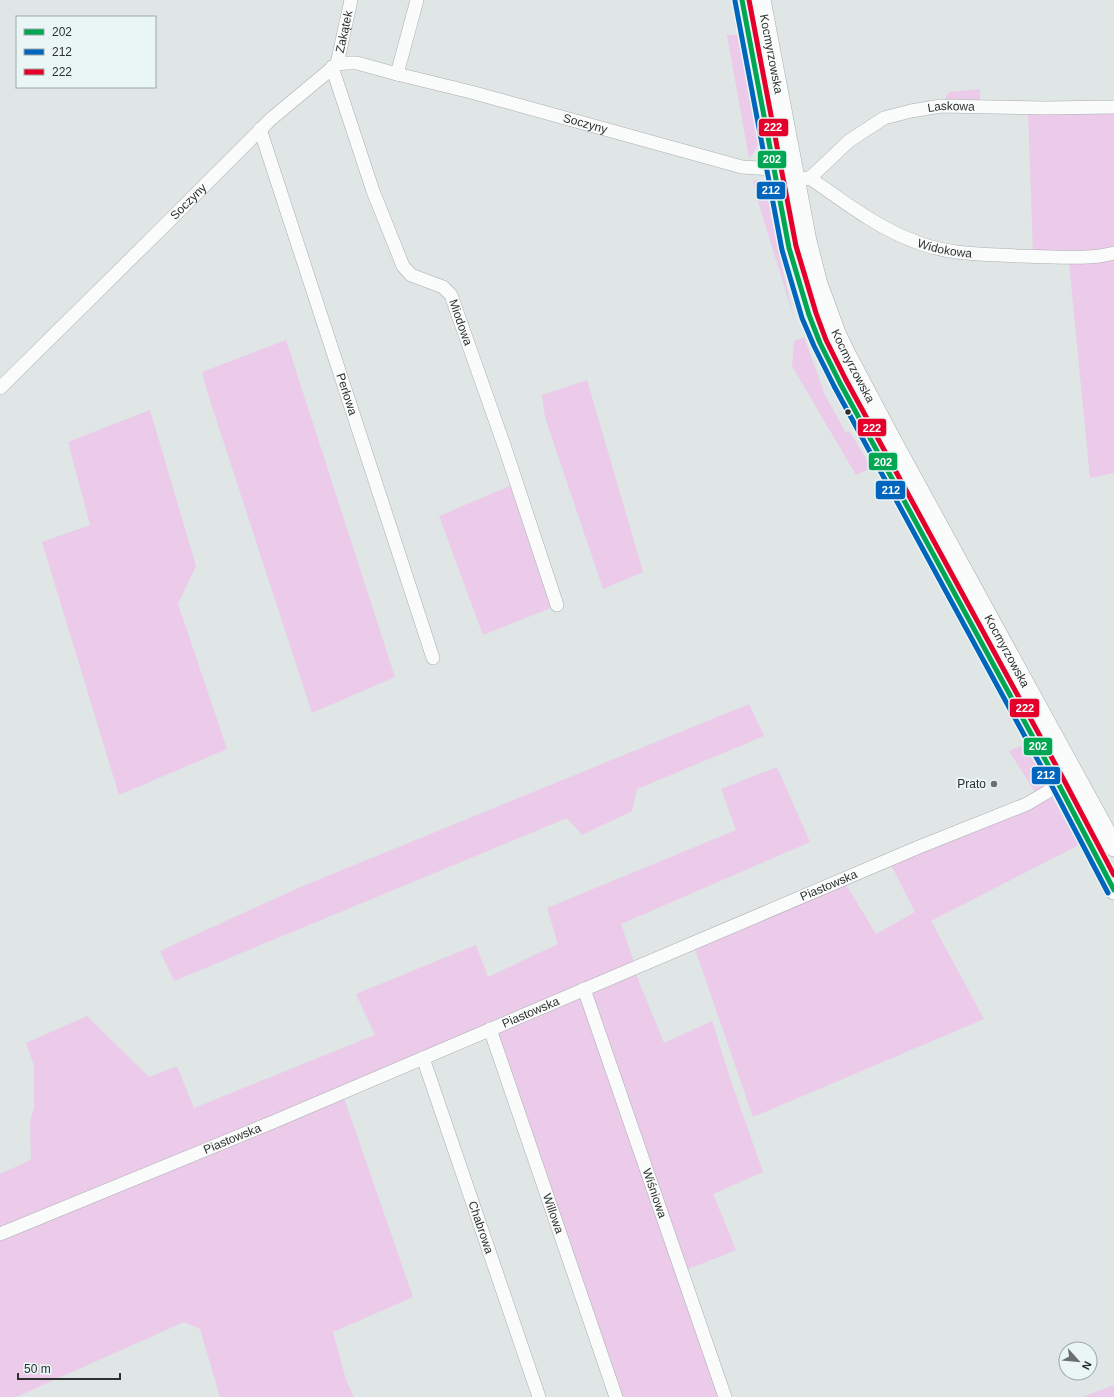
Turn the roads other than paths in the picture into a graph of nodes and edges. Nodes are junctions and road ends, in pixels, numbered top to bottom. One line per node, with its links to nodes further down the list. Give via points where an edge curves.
1 (351, 0): 5 (street, Zakątek)
2 (417, 0): 6 (street)
3 (742, 0): 9 (main road, Kocmyrzowska)
4 (761, 0): 10 (main road, Kocmyrzowska)
5 (334, 66): 6 (street, Soczyny, via 357,63); 8 (street, Soczyny); 13 (street, Miodowa, via 373,191 403,266 411,275 443,287 451,295)
6 (397, 74): 9 (street, Soczyny, via 742,167)
7 (1114, 107): 10 (street, Laskowa, via 941,106 911,111 884,118 850,141)
8 (260, 129): 12 (street, Soczyny); 14 (street, Perłowa)
9 (774, 169): 15 (main road, Kocmyrzowska, via 794,267 820,343 885,468)
10 (803, 179): 11 (street, Widokowa, via 889,230 937,249 962,254 1055,257 1088,257); 16 (main road, Kocmyrzowska, via 807,241 828,313 846,354)
11 (1114, 253)
12 (0, 388)
13 (557, 605)
14 (433, 658)
15 (1059, 786): 17 (main road, Kocmyrzowska); 18 (street, Piastowska, via 1027,804)
16 (1114, 847)
17 (1114, 890)
18 (584, 989): 19 (street, Piastowska); 24 (street, Wiśniowa)
19 (490, 1030): 20 (street, Piastowska); 23 (street, Willowa)
20 (423, 1058): 21 (street, Piastowska); 22 (street, Chabrowa)
21 (0, 1234)
22 (539, 1397)
23 (616, 1397)
24 (726, 1397)

